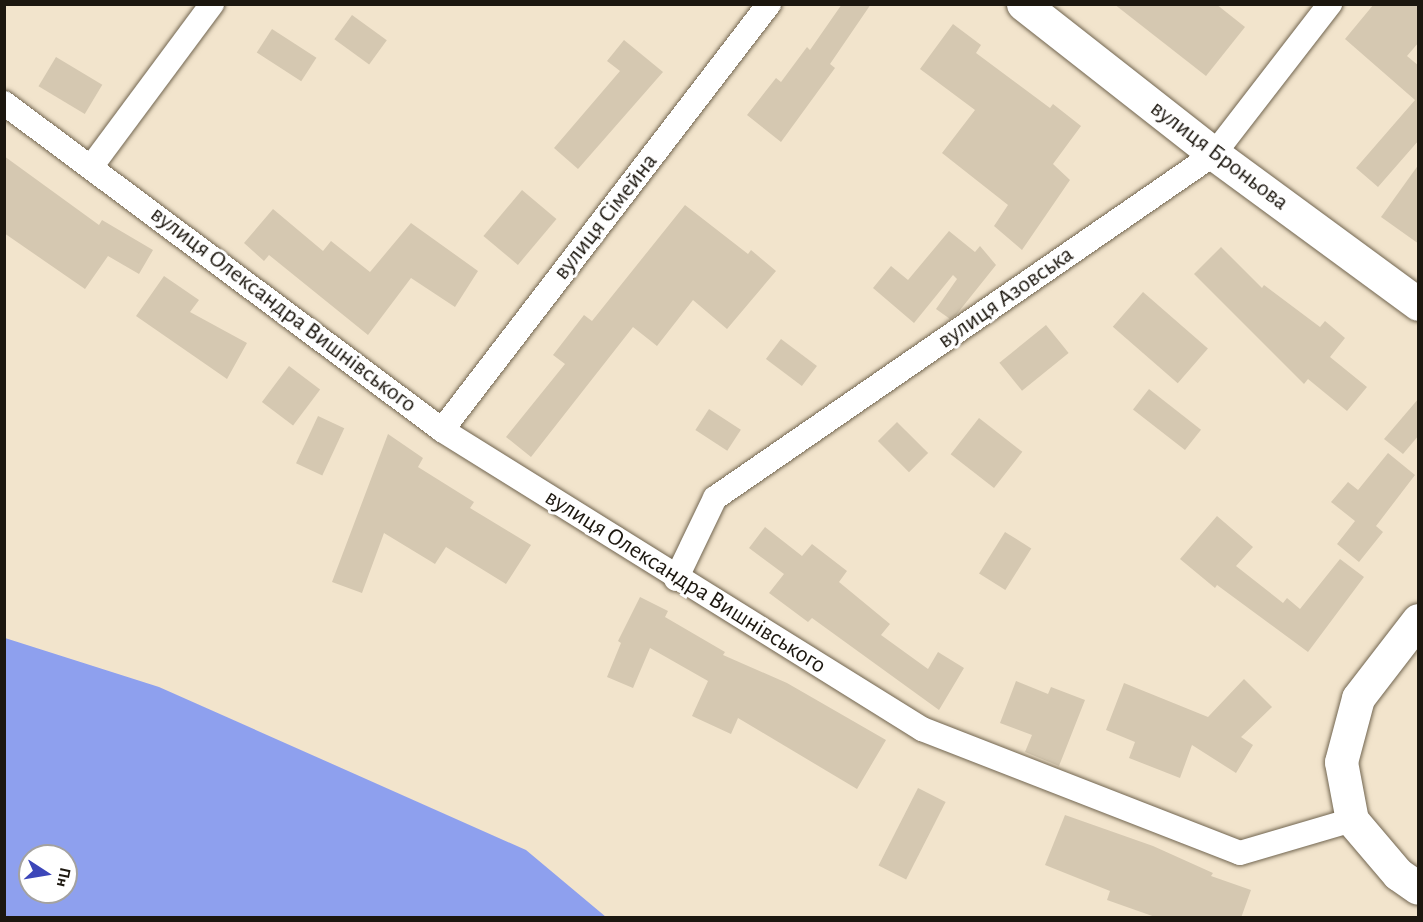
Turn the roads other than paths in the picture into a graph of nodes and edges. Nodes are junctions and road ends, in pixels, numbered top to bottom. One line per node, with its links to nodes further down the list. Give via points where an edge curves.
1 (212, 4): 7 (street)
2 (769, 4): 9 (street, вулиця Сімейна)
3 (1023, 4): 6 (street, вулиця Броньова)
4 (1330, 4): 6 (street, вулиця Азовська)
5 (4, 103): 7 (street, вулиця Олександра Вишнівського)
6 (1214, 153): 8 (street, вулиця Броньова); 10 (street, вулиця Азовська, via 715,498)
7 (91, 166): 9 (street, вулиця Олександра Вишнівського)
8 (1419, 304)
9 (442, 429): 10 (street, вулиця Олександра Вишнівського)
10 (676, 579): 12 (street, вулиця Олександра Вишнівського, via 922,729 1240,853)
11 (1419, 620): 12 (street, via 1358,698 1341,762)
12 (1352, 820): 13 (street, via 1398,874)
13 (1419, 888)

